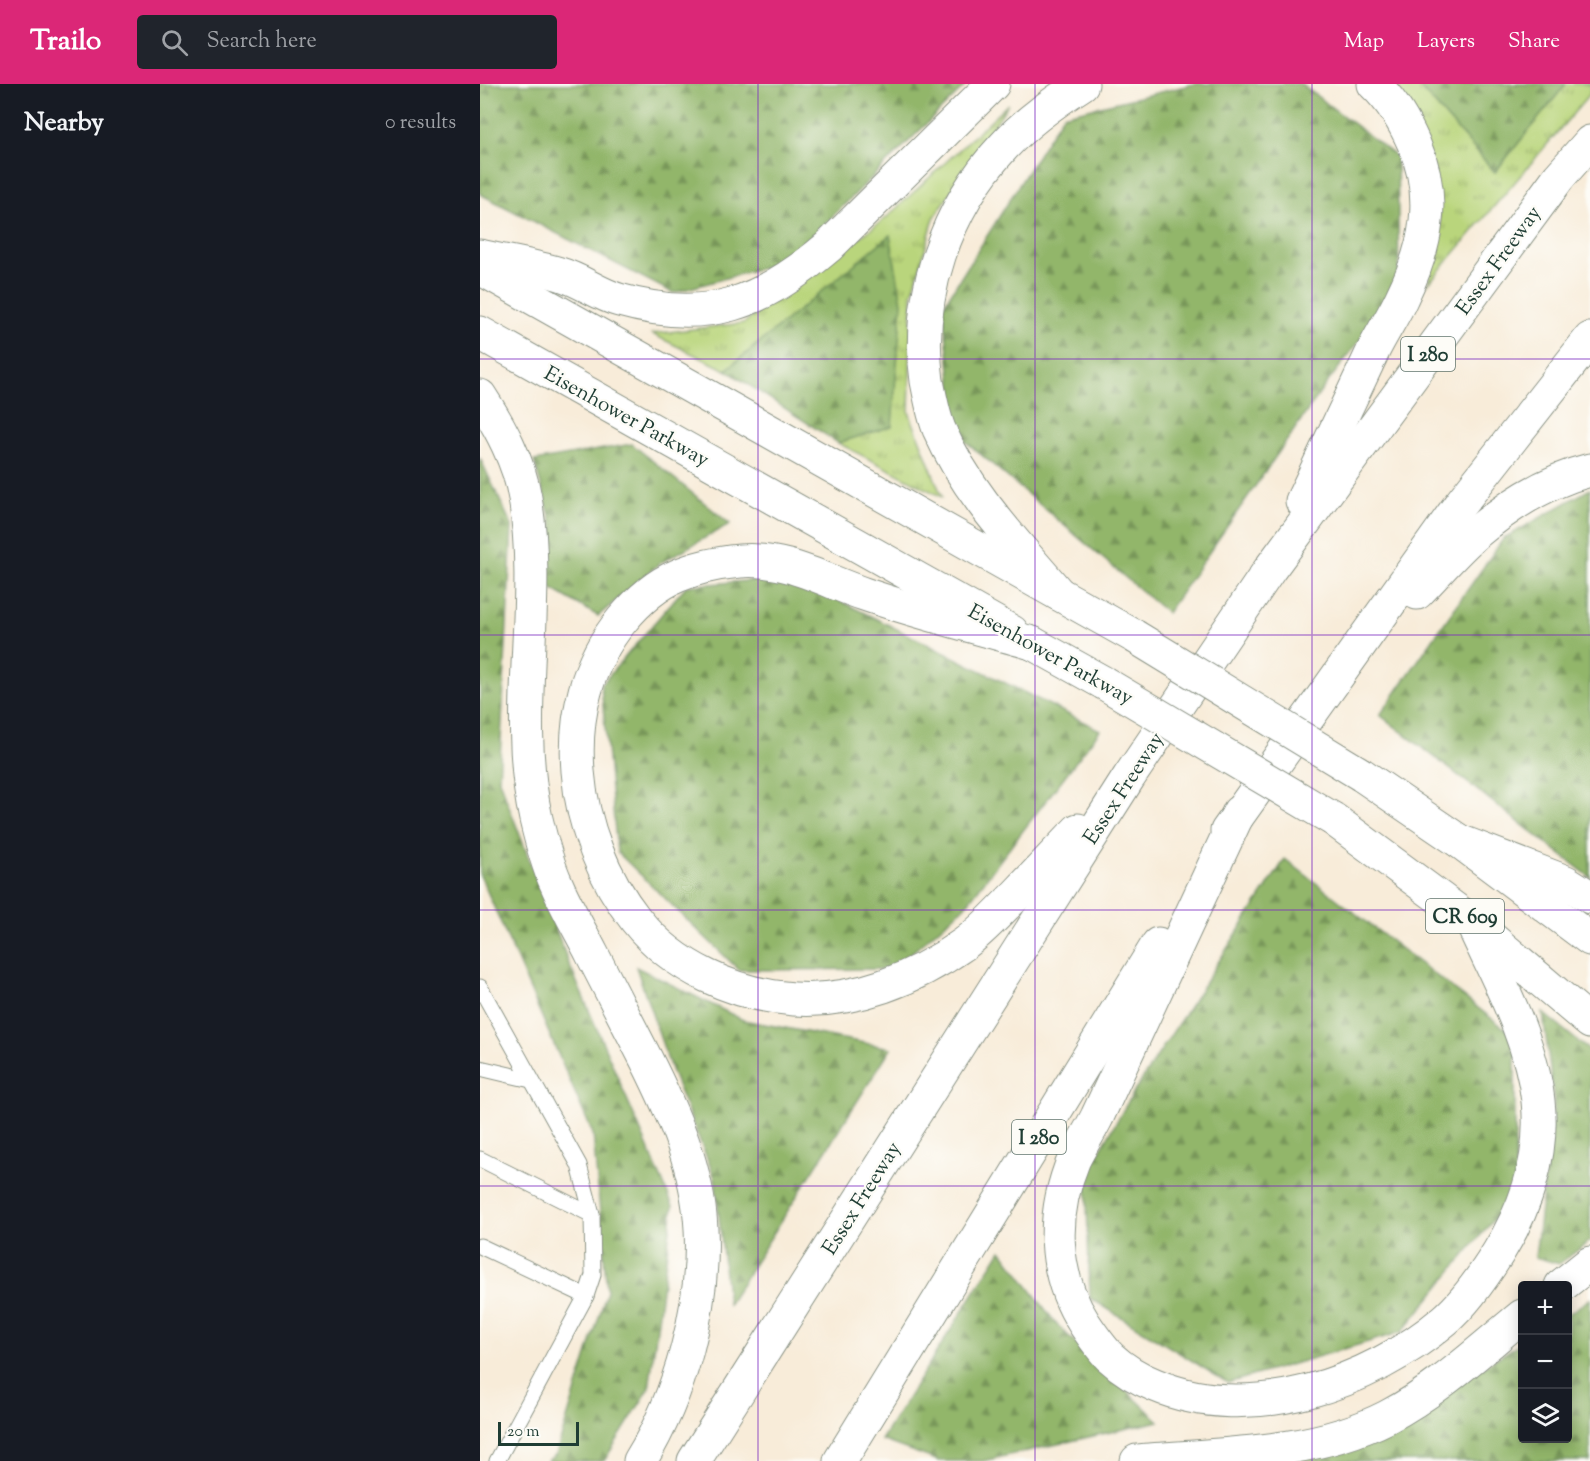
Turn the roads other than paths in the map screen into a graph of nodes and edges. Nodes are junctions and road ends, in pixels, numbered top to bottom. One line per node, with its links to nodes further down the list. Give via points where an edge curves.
1 (993, 84): 5 (main road, via 828,247 769,291 742,301 715,309 680,312 650,308 616,300 562,274)
2 (1082, 84): 12 (main road, via 1029,121 1002,147 958,209 934,272 926,306 924,357 938,427 976,495)
3 (1374, 84): 11 (main road, via 1405,124 1419,156 1427,190 1427,221 1417,262 1402,298)
4 (1590, 142): 11 (main road, Essex Freeway / I 280, via 1559,177)
5 (480, 256)
6 (480, 268): 12 (main road)
7 (480, 333): 13 (main road, Eisenhower Parkway)
8 (1590, 339): 14 (main road, I 280, via 1461,503)
9 (480, 396): 33 (main road, via 512,452 525,496 530,542 526,747 530,794 541,840 555,882 666,1100 697,1186 702,1273 694,1317 670,1398)
10 (1590, 470): 14 (main road, via 1541,489 1476,533)
11 (1270, 569): 15 (main road, Essex Freeway / I 280)
12 (1059, 594): 17 (main road, CR 609, bridge, via 1362,775)
13 (1032, 643): 15 (main road, via 864,594 792,566 768,561 697,568 653,589 634,605 599,654 580,716 579,778 585,813 592,841 617,893 637,922 658,942 685,964 711,978 773,997 812,1000 852,996 917,972 964,944); 19 (main road, Eisenhower Parkway / CR 609, bridge, via 1333,819)
14 (1347, 666): 16 (main road, I 280)
15 (1129, 777): 34 (main road, Essex Freeway / I 280)
16 (1239, 812): 19 (main road, via 1075,1158 1057,1219 1063,1277 1073,1306 1111,1358 1140,1379 1175,1394 1212,1401 1291,1396 1321,1387 1353,1376 1418,1341 1446,1319 1485,1274 1518,1218 1531,1182 1539,1137 1538,1101 1529,1053); 35 (main road, I 280)
17 (1459, 841): 18 (main road, via 1566,882); 20 (main road, CR 609)
18 (1590, 897)
19 (1471, 921): 22 (main road, Eisenhower Parkway / CR 609)
20 (1590, 939)
21 (480, 987): 24 (lane)
22 (1590, 1022)
23 (480, 1068): 24 (lane)
24 (531, 1080): 26 (lane, via 579,1165)
25 (480, 1159): 26 (lane)
26 (592, 1215): 30 (lane, via 593,1275)
27 (480, 1246): 30 (lane)
28 (1590, 1263): 29 (main road)
29 (1567, 1281)
30 (586, 1296): 32 (lane)
31 (1518, 1319): 36 (main road, via 1425,1394 1350,1433 1268,1450)
32 (497, 1461)
33 (640, 1461)
34 (694, 1461)
35 (840, 1461)
36 (1137, 1461)

